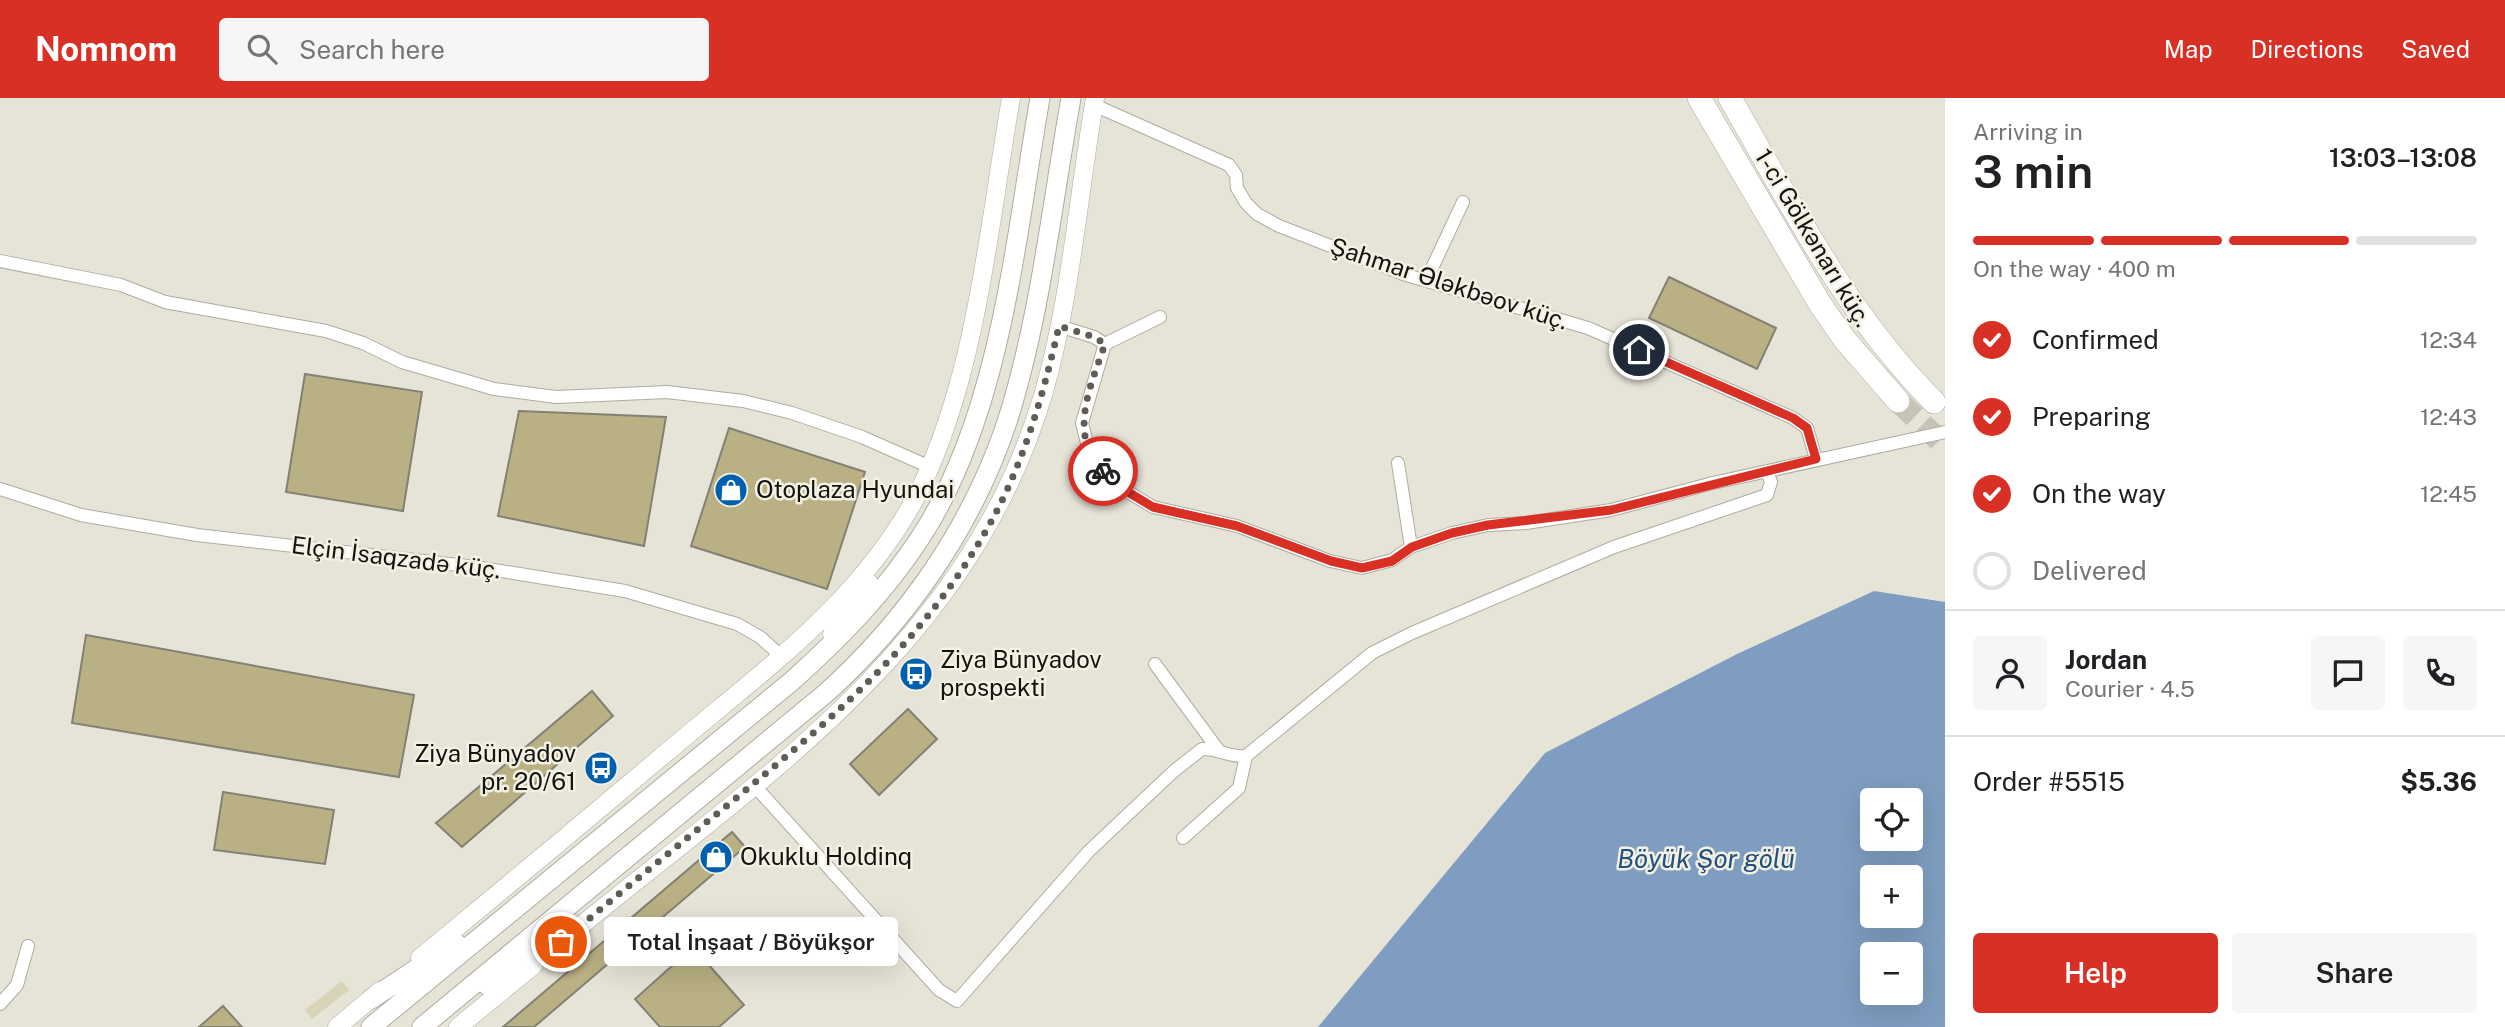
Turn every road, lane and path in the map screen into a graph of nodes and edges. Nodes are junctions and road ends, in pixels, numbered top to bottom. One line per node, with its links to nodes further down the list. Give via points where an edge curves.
1 (1011, 98): 18 (main road, via 967,351)
2 (1040, 98): 26 (main road, via 996,345 954,474 923,533 878,595)
3 (1071, 98): 23 (main road, via 1015,394 981,485)
4 (1699, 98): 13 (highway, via 1820,304)
5 (1730, 98): 14 (highway, 1-ci Gölkənarı küç., via 1838,285 1895,363)
6 (1094, 102): 9 (street, Şahmar Ələkbəov küç., via 1229,166 1246,203 1279,226); 11 (main road)
7 (1463, 202): 9 (street)
8 (0, 261): 18 (street, via 121,285 165,302 326,331 402,362 494,389 556,397 667,391 743,401 862,437)
9 (1426, 281): 16 (street, Şahmar Ələkbəov küç., via 1588,328 1793,418 1807,428)
10 (1160, 317): 12 (street)
11 (1059, 326): 12 (street); 27 (main road, via 1030,434 988,528 946,593)
12 (1105, 344): 22 (street, via 1082,423 1091,459 1118,486 1153,507 1237,526 1362,568 1392,561)
13 (1898, 401)
14 (1934, 402)
15 (1945, 432): 16 (street)
16 (1816, 459): 19 (street)
17 (1398, 463): 22 (street)
18 (930, 467): 20 (main road)
19 (1767, 471): 22 (street, via 1611,510 1488,525); 29 (street, via 1767,495 1614,547 1373,653)
20 (920, 488): 24 (main road, via 857,582); 26 (main road, via 881,565)
21 (0, 489): 24 (street, Elçin İsaqzadə küç., via 80,515 197,535 476,566 625,591 737,624)
22 (1412, 547)
23 (930, 576): 27 (main road, via 897,635); 39 (main road, via 826,694)
24 (781, 656): 35 (main road)
25 (1154, 664): 28 (street)
26 (792, 681): 32 (main road)
27 (839, 713): 30 (main road)
28 (1219, 751): 29 (street); 30 (street, via 1202,750 1089,850 957,1001 939,989)
29 (1246, 756): 31 (street, via 1238,788)
30 (753, 784): 33 (main road)
31 (1183, 838)
32 (544, 885): 35 (main road); 38 (main road)
33 (582, 925): 39 (main road); 40 (main road)
34 (28, 946): 36 (street, via 17,985)
35 (371, 999): 37 (main road)
36 (0, 1004)
37 (337, 1027)
38 (371, 1027)
39 (424, 1027)
40 (458, 1027)

